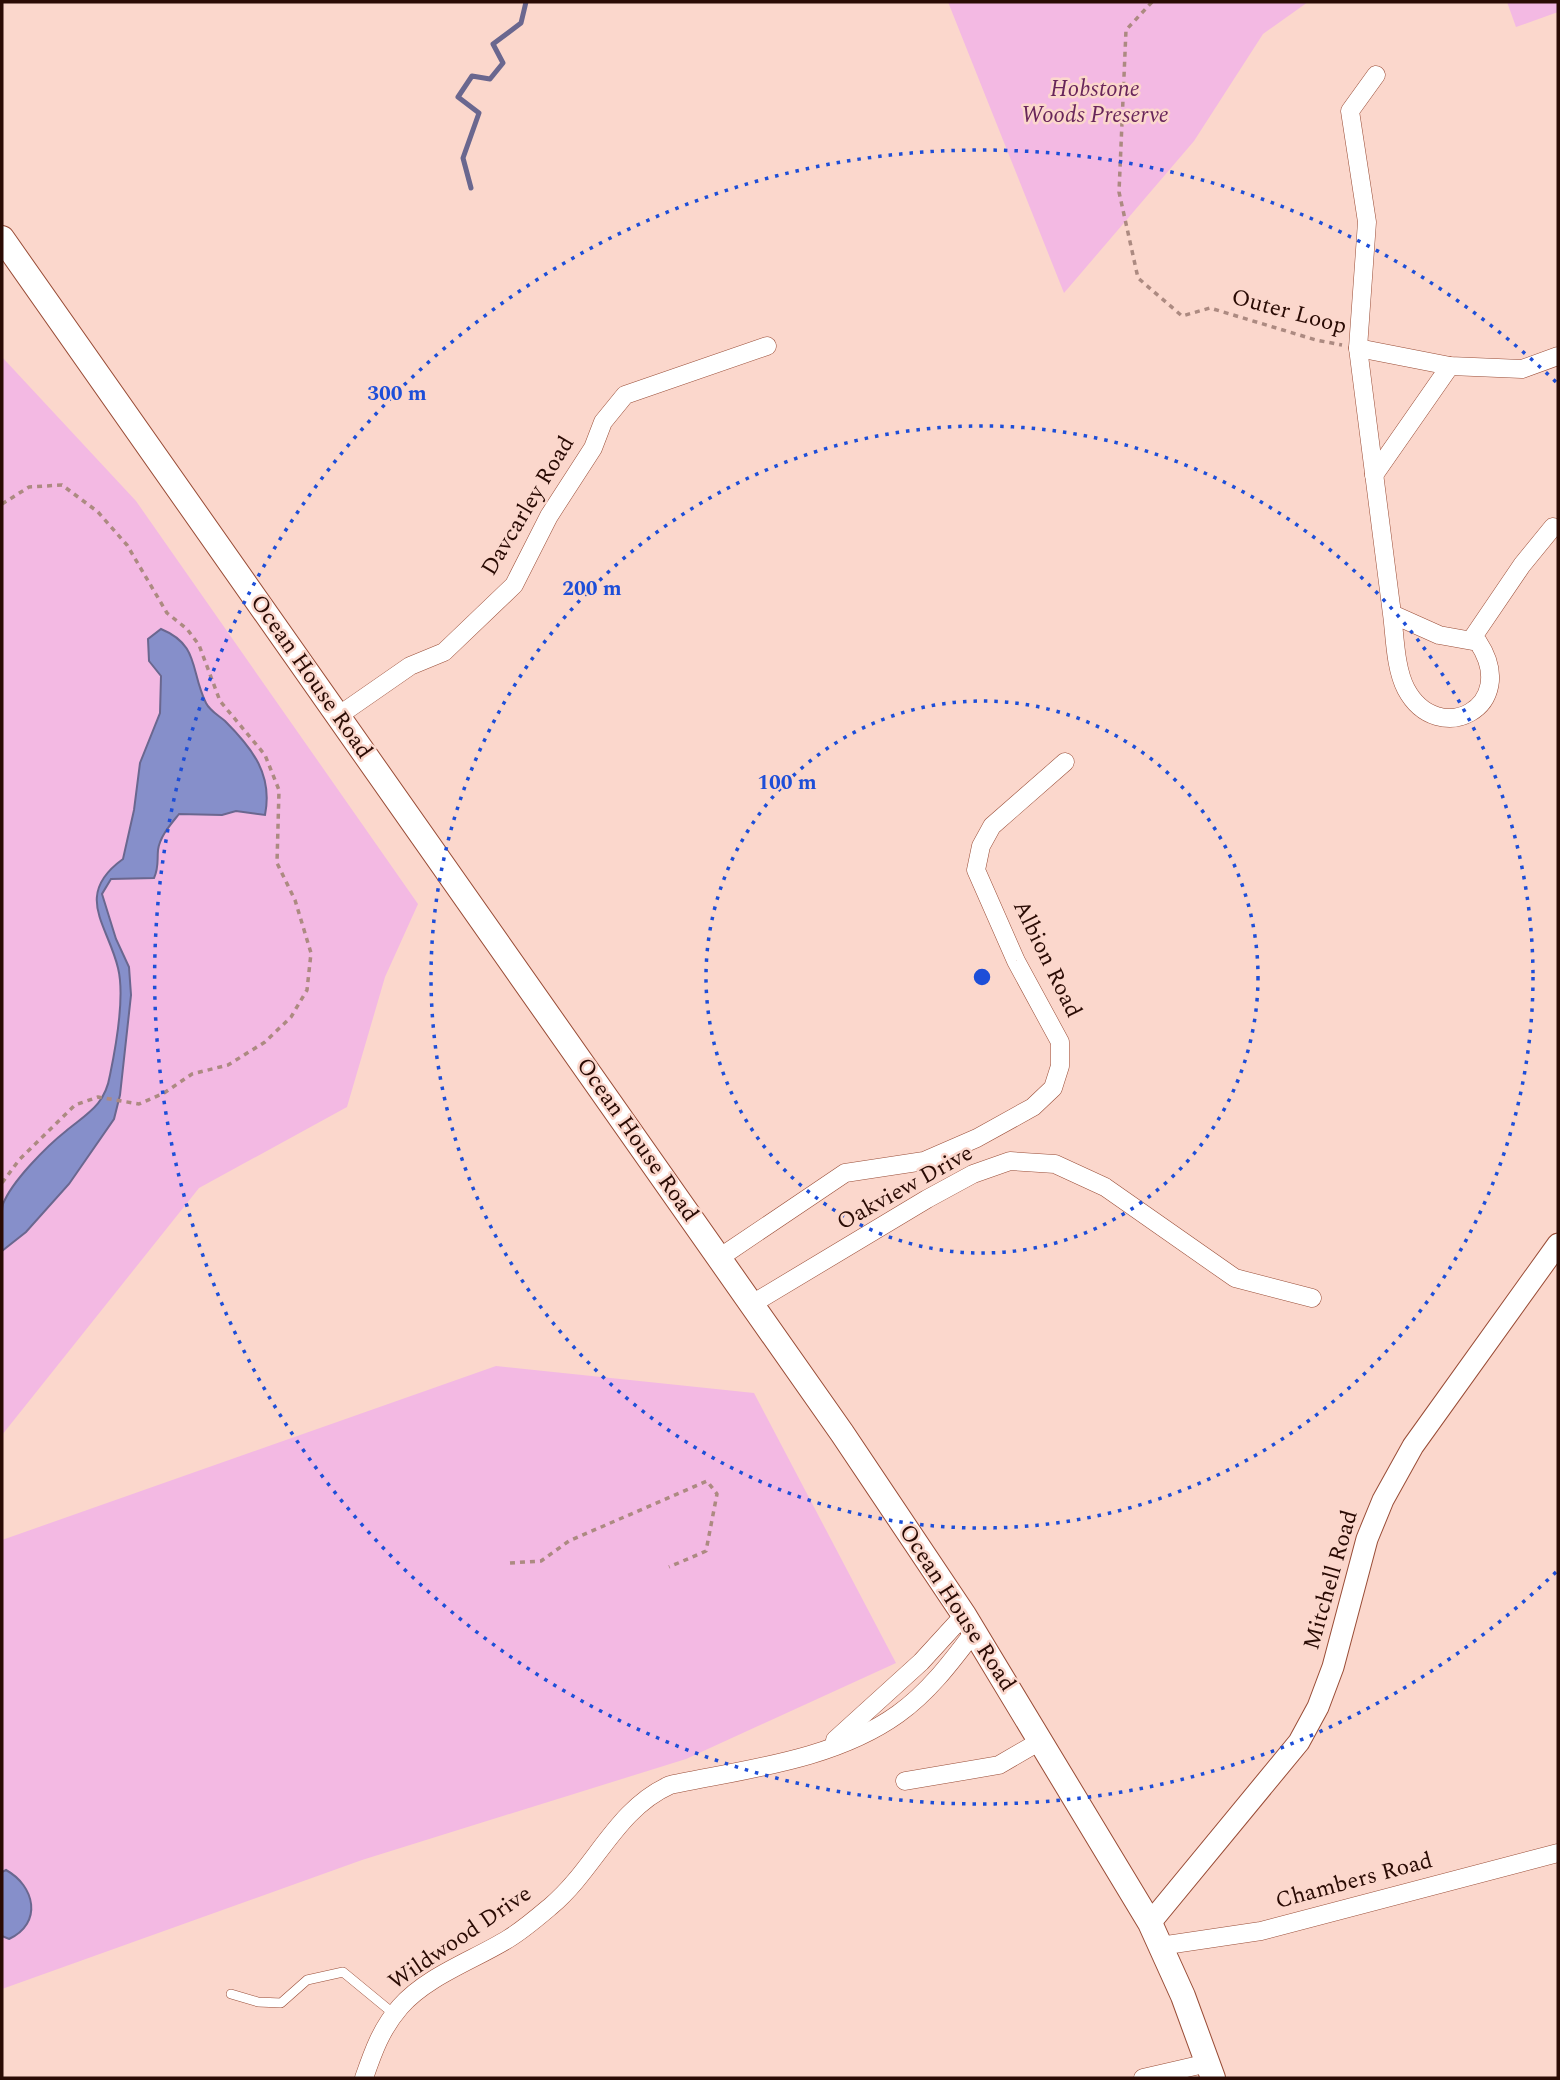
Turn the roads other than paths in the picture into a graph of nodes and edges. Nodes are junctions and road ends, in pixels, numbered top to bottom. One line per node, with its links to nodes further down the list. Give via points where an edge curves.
1 (1376, 75): 4 (street, via 1350,111 1367,222)
2 (2, 238): 11 (main road, Ocean House Road)
3 (767, 346): 11 (street, Davcarley Road, via 625,395 603,422 593,448 549,516 514,585 444,652 410,666)
4 (1358, 348): 6 (street); 7 (street)
5 (1558, 356): 6 (street, via 1522,369)
6 (1450, 366): 7 (street)
7 (1374, 475): 9 (street)
8 (1553, 527): 10 (street)
9 (1392, 614): 10 (street, via 1439,635); 10 (street, via 1407,690 1423,708 1440,716 1455,719 1475,712 1488,694 1489,663 1478,642)
10 (1471, 640)
11 (338, 716): 14 (main road, Ocean House Road)
12 (1065, 762): 14 (street, Albion Road, via 992,825 976,870 1016,961 1060,1042 1060,1066 1053,1088 1033,1107 924,1161 845,1173)
13 (1558, 1244): 21 (street, Mitchell Road, via 1413,1446 1383,1500 1367,1539 1333,1667 1299,1742)
14 (719, 1258): 16 (main road, Ocean House Road)
15 (1312, 1298): 16 (street, Oakview Drive, via 1235,1279 1105,1187 1055,1164 1010,1161 938,1193)
16 (752, 1304): 17 (main road, Ocean House Road)
17 (969, 1623): 18 (main road, Ocean House Road); 24 (street, Wildwood Drive, via 823,1753 654,1792 554,1904 510,1938 434,1982)
18 (1042, 1740): 19 (street, via 999,1765); 21 (main road, Ocean House Road)
19 (905, 1781)
20 (1558, 1853): 22 (street, Chambers Road, via 1261,1931)
21 (1150, 1923): 22 (main road, Ocean House Road)
22 (1160, 1946): 25 (main road, Ocean House Road)
23 (231, 1994): 24 (lane, via 281,2003 307,1980 343,1972)
24 (394, 2014): 26 (street, Wildwood Drive, via 382,2029)
25 (1211, 2071): 27 (street)
26 (364, 2078)
27 (1143, 2078)

